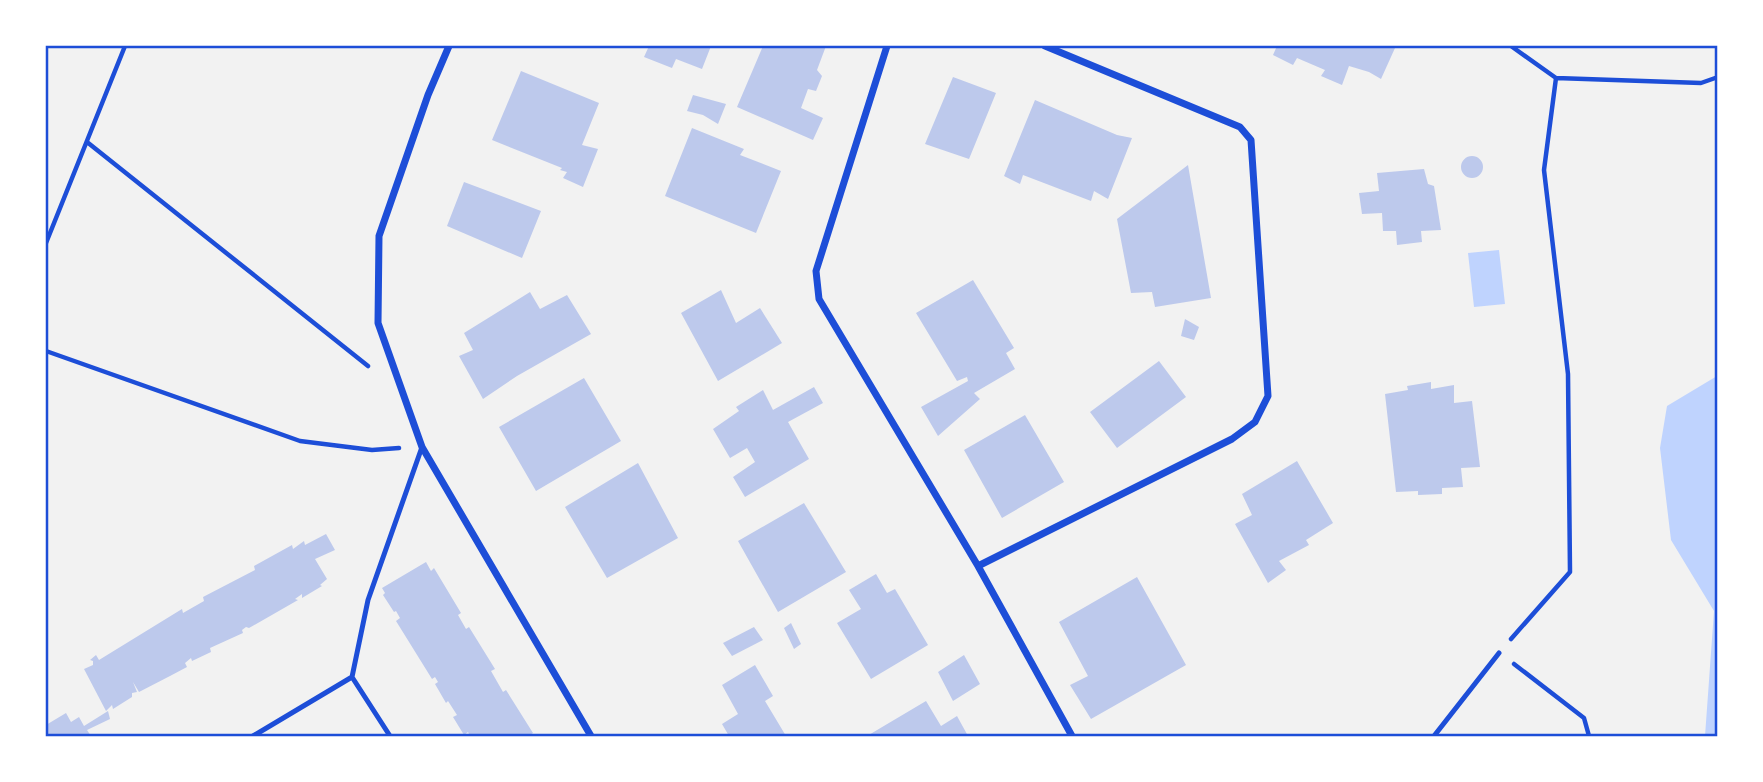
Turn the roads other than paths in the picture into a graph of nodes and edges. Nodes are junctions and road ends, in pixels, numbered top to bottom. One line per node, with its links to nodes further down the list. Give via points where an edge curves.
1 (449, 46): 4 (street, via 379,236 377,323)
2 (887, 46): 5 (street, via 816,271 816,285 819,299)
3 (1045, 46): 5 (street, via 1247,133 1268,396 1255,422 1232,439)
4 (422, 447): 7 (lane, via 368,600); 10 (street)
5 (978, 566): 11 (street)
6 (1499, 653): 12 (lane)
7 (352, 677): 8 (lane); 9 (lane)
8 (253, 737)
9 (390, 737)
10 (591, 737)
11 (1072, 737)
12 (1434, 737)

